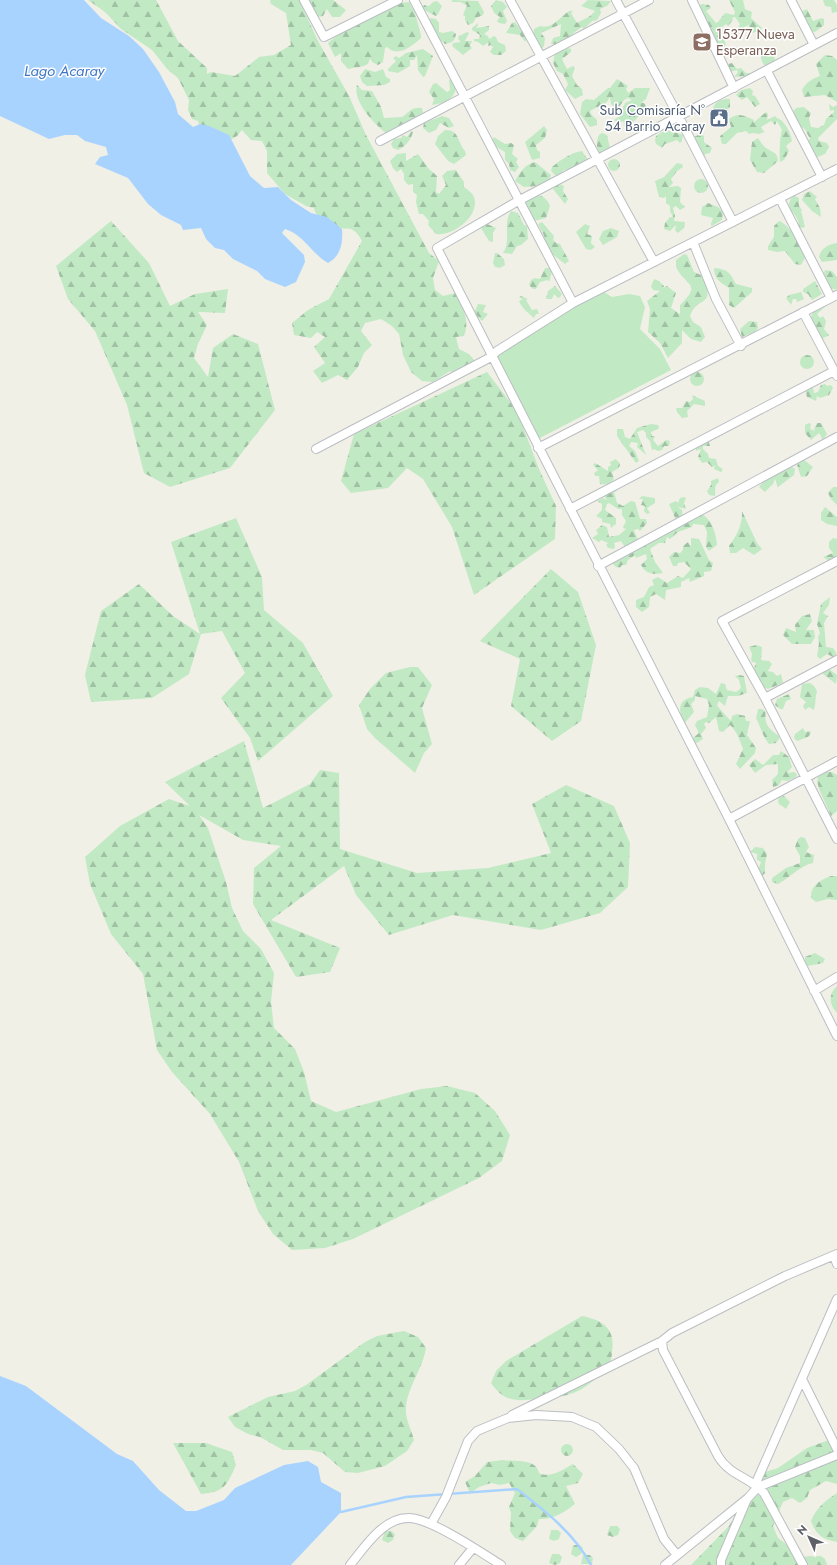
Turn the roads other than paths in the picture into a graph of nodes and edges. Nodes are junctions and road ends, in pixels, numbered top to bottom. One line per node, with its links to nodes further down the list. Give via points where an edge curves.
1 (304, 0): 2 (street, via 324,36)
2 (398, 0)
3 (414, 0): 15 (street)
4 (510, 0): 12 (street)
5 (616, 0): 9 (street)
6 (649, 0): 9 (street)
7 (692, 0): 14 (street)
8 (790, 0): 11 (street)
9 (623, 14): 12 (street); 16 (street)
10 (837, 33): 11 (street)
11 (814, 45): 13 (street)
12 (542, 58): 15 (street); 18 (street)
13 (767, 70): 14 (street); 20 (street)
14 (734, 88): 16 (street)
15 (464, 96): 17 (street); 22 (street)
16 (679, 117): 18 (street); 23 (street)
17 (380, 141)
18 (596, 159): 22 (street); 25 (street)
19 (837, 169): 20 (street)
20 (822, 177): 21 (street)
21 (780, 199): 23 (street); 26 (street)
22 (518, 201): 27 (street); 30 (street, via 437,248)
23 (732, 222): 24 (street)
24 (693, 242): 25 (street); 29 (street, via 716,299)
25 (654, 262): 27 (street)
26 (834, 297): 28 (street)
27 (573, 303): 30 (street, via 497,351)
28 (803, 312): 29 (street); 31 (street)
29 (741, 346): 33 (street)
30 (492, 357): 33 (street); 34 (street)
31 (836, 374): 35 (street)
32 (837, 437): 37 (street)
33 (538, 448): 35 (street)
34 (316, 449)
35 (570, 509): 37 (street)
36 (837, 561): 39 (street, via 722,621)
37 (598, 566): 42 (street)
38 (837, 660): 39 (street)
39 (765, 698): 41 (street)
40 (837, 761): 41 (street)
41 (806, 778): 42 (street); 43 (street)
42 (729, 819): 45 (street)
43 (837, 839)
44 (837, 977): 45 (street)
45 (814, 991): 46 (street)
46 (837, 1036)
47 (836, 1258): 49 (street, via 786,1276 672,1332)
48 (837, 1299): 50 (street)
49 (662, 1340): 51 (street); 54 (street, via 663,1350 718,1456 730,1471)
50 (802, 1379): 52 (street); 54 (street)
51 (508, 1418): 56 (street, via 477,1431 470,1437 448,1493); 58 (street, via 536,1415 572,1417 596,1427 619,1448 634,1468 664,1539)
52 (837, 1449)
53 (837, 1455): 54 (street)
54 (756, 1486): 55 (street); 64 (street, via 764,1493)
55 (748, 1498): 58 (street); 63 (street)
56 (431, 1524): 57 (street); 59 (street, via 408,1518 395,1521 380,1531)
57 (473, 1548): 60 (street); 61 (street)
58 (677, 1555): 62 (street)
59 (350, 1565)
60 (459, 1565)
61 (501, 1565)
62 (666, 1565)
63 (721, 1565)
64 (803, 1565)

